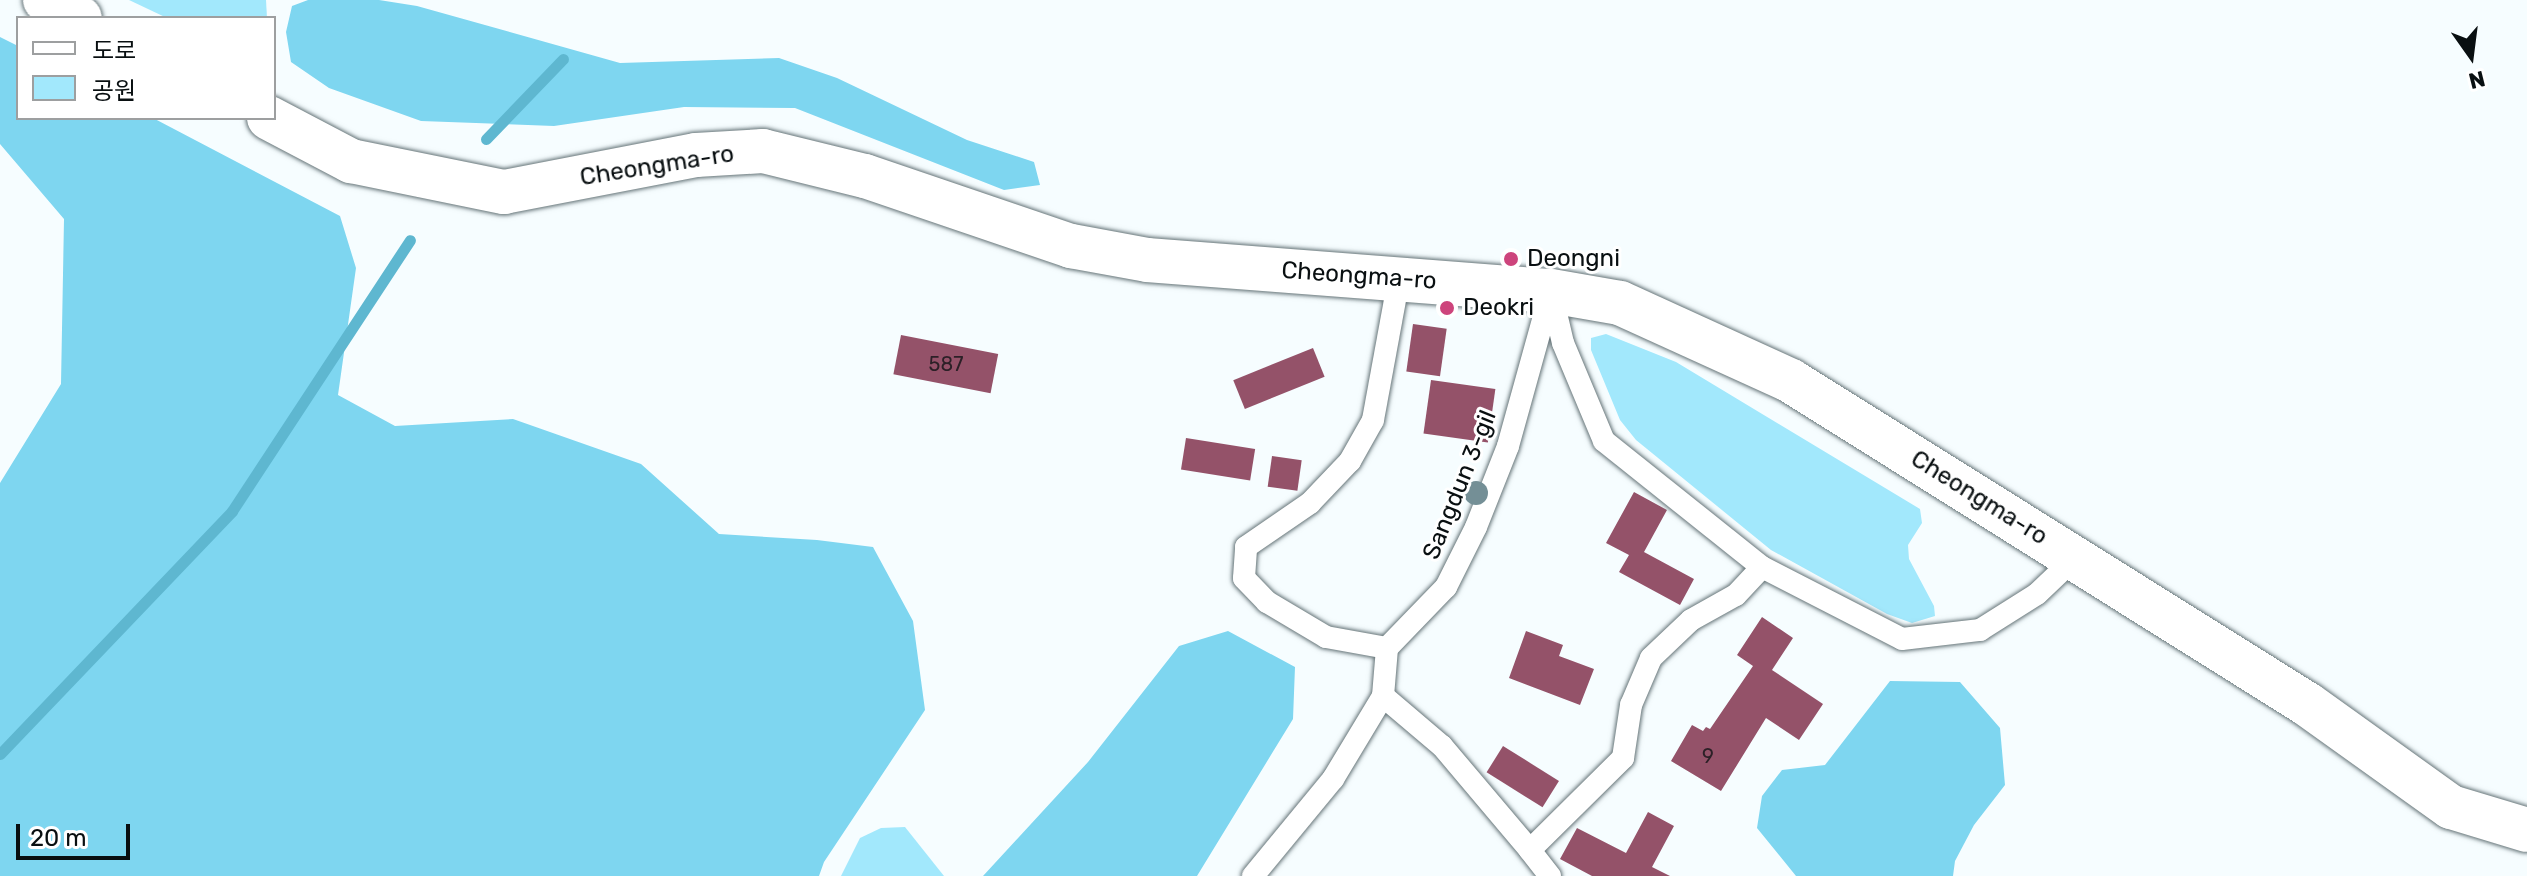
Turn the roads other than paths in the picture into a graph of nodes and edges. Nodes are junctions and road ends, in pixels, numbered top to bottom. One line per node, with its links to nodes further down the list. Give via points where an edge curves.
1 (45, 0): 2 (street)
2 (76, 16)
3 (273, 120): 4 (street, Cheongma-ro, via 351,161 504,192 696,155 763,151 865,176 1071,246 1147,260)
4 (1399, 279): 5 (street, Cheongma-ro); 8 (lane, via 1373,420 1350,461 1310,503 1246,547 1244,578 1267,602 1326,637)
5 (1551, 291): 6 (street, Cheongma-ro, via 1620,303 1791,381); 7 (lane, via 1563,343 1604,441); 8 (lane, Sangdun 3-gil, via 1508,446 1476,527 1446,587)
6 (2076, 557): 7 (lane, via 2037,594 1980,630 1902,639); 10 (street, Cheongma-ro, via 2307,704 2451,807)
7 (1762, 567): 11 (lane, via 1736,595 1691,620 1651,658 1631,705 1623,758)
8 (1387, 648): 9 (lane)
9 (1383, 696): 11 (lane, via 1442,746); 12 (lane, via 1333,779)
10 (2527, 830)
11 (1530, 850): 13 (lane)
12 (1253, 876)
13 (1550, 876)

